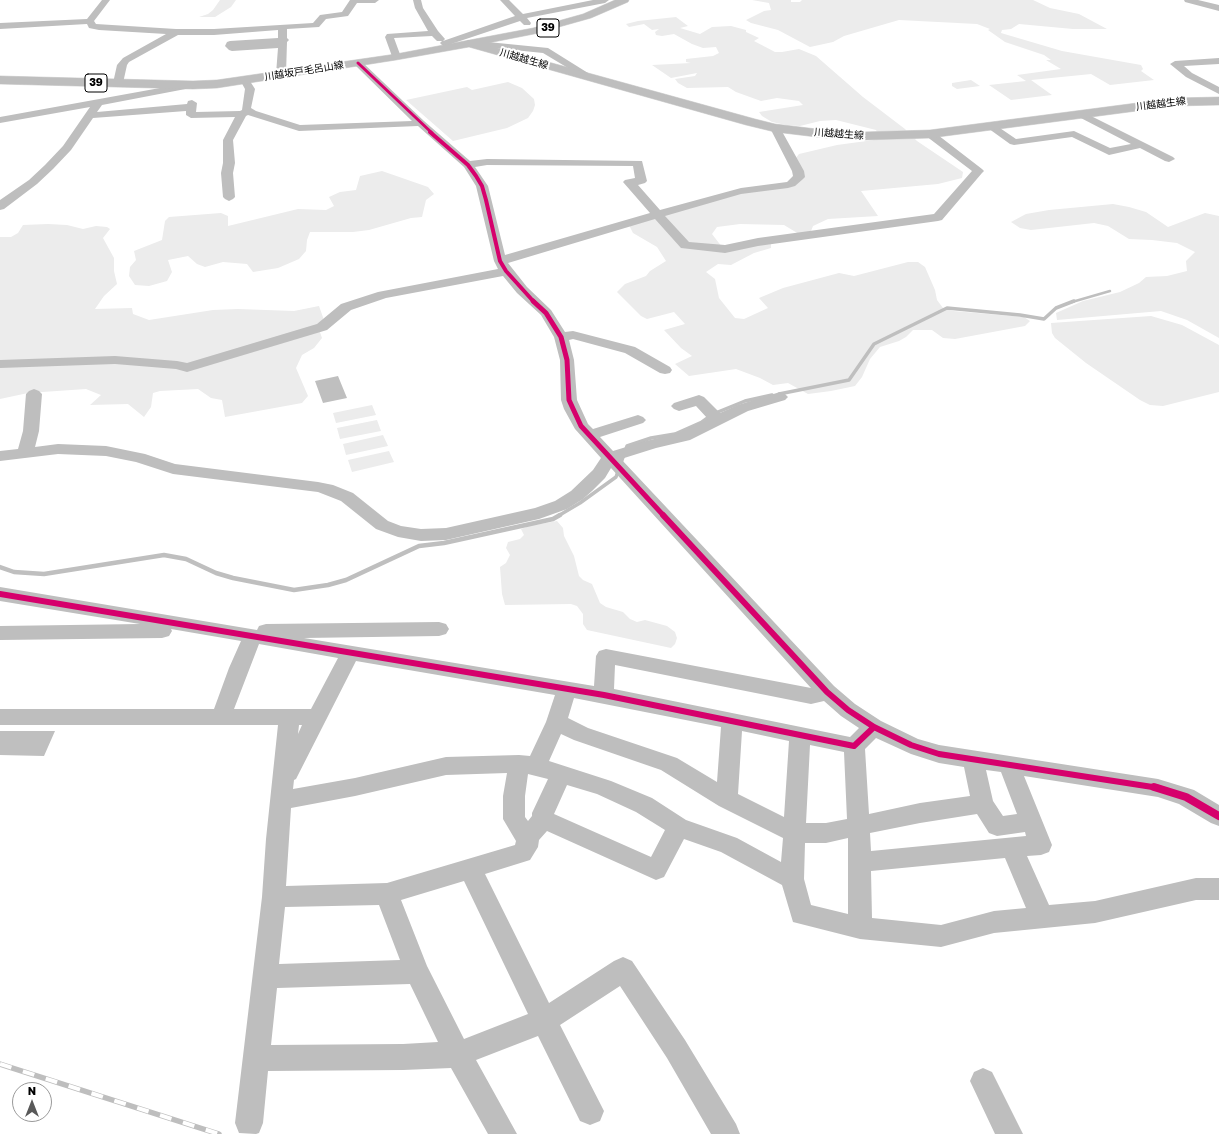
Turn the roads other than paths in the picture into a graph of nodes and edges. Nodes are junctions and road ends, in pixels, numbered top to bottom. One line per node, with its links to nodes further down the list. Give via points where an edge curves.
1 (106, 0): 10 (street)
2 (375, 0): 12 (street, via 355,1 345,14 323,17 316,25)
3 (417, 0): 15 (street)
4 (504, 0): 9 (street)
5 (605, 0): 9 (street)
6 (624, 0): 13 (main road, 川越坂戸毛呂山線 / 39, via 587,16)
7 (1188, 0): 8 (street)
8 (1219, 8)
9 (522, 16): 13 (street); 17 (street)
10 (90, 21): 11 (street); 14 (street, via 92,26 99,27)
11 (0, 26)
12 (283, 27): 14 (street); 21 (street)
13 (534, 31): 16 (main road, 川越坂戸毛呂山線 / 39)
14 (176, 32): 24 (street, via 126,60 122,65)
15 (434, 32): 17 (street); 18 (street, via 390,36)
16 (468, 43): 17 (main road, 川越坂戸毛呂山線 / 39); 36 (main road, 川越越生線)
17 (448, 45): 18 (main road, 川越坂戸毛呂山線 / 39)
18 (396, 56): 20 (main road, 川越坂戸毛呂山線 / 39)
19 (1219, 61): 26 (street, via 1175,64 1189,75)
20 (358, 63): 21 (main road, 川越坂戸毛呂山線 / 39); 34 (street)
21 (281, 74): 23 (main road, 川越坂戸毛呂山線 / 39)
22 (0, 80): 24 (main road, 川越坂戸毛呂山線 / 39)
23 (245, 80): 25 (main road, 川越坂戸毛呂山線 / 39); 30 (street, via 250,89)
24 (120, 83): 25 (main road, 川越坂戸毛呂山線 / 39); 28 (street)
25 (191, 85): 28 (street); 29 (street)
26 (1219, 91)
27 (1219, 101): 31 (main road, 川越越生線, via 1182,102)
28 (101, 102): 32 (street); 33 (street)
29 (192, 107): 30 (street, via 191,115); 32 (street)
30 (246, 112): 34 (street, via 299,128); 41 (street, via 228,140)
31 (1081, 114): 35 (main road, 川越越生線); 38 (street)
32 (90, 115): 42 (street, via 67,148 49,167)
33 (0, 120)
34 (420, 123): 40 (street)
35 (990, 126): 37 (main road, 川越越生線); 38 (street, via 1014,142 1074,134 1109,152)
36 (775, 128): 37 (main road, 川越越生線, via 864,136); 43 (street, via 798,171 799,177 791,184 741,191)
37 (930, 134): 43 (street, via 978,171 935,218 724,249 686,245)
38 (1140, 145): 39 (street)
39 (1169, 159)
40 (468, 165): 43 (street, via 487,162 638,163 641,181 629,182); 44 (street, via 482,186)
41 (229, 197)
42 (0, 206)
43 (657, 214): 44 (street)
44 (503, 266): 45 (street, via 522,290 546,313); 46 (street, via 383,295 346,307 322,327 187,368 115,360)
45 (561, 337): 47 (street, via 573,336 630,350); 53 (street, via 567,360 568,400 576,417)
46 (0, 364)
47 (665, 370)
48 (34, 394): 54 (street, via 32,431)
49 (780, 397): 52 (street, via 743,408)
50 (679, 406): 52 (street, via 700,400)
51 (638, 420): 53 (street)
52 (718, 420): 56 (street, via 684,437)
53 (590, 435): 56 (street)
54 (25, 453): 55 (street); 56 (street, via 58,449 106,451 173,469 327,489 347,497 382,525 421,535 446,534 539,513 561,504 577,496 599,474)
55 (0, 456)
56 (610, 457): 65 (street)
57 (1, 597): 58 (street)
58 (196, 628): 60 (street, via 171,631); 61 (street)
59 (439, 629): 61 (street, via 274,630)
60 (0, 633)
61 (234, 633): 62 (street)
62 (253, 637): 63 (street); 67 (street)
63 (350, 653): 64 (street); 69 (street)
64 (567, 689): 66 (street); 72 (street)
65 (827, 692): 66 (street, via 811,696 606,656); 73 (street)
66 (604, 695): 71 (street)
67 (221, 716): 68 (street); 70 (street)
68 (289, 716): 69 (street); 80 (street)
69 (317, 716): 80 (street)
70 (0, 717)
71 (732, 720): 74 (street); 81 (street)
72 (556, 722): 77 (street); 81 (street, via 581,734 669,764)
73 (874, 727): 75 (street); 76 (street, via 939,754)
74 (800, 734): 75 (street); 88 (street)
75 (854, 746): 86 (street)
76 (973, 760): 78 (street); 82 (street)
77 (528, 765): 79 (street); 80 (street, via 446,766 348,788); 89 (street, via 514,796 514,819)
78 (1009, 765): 83 (street, via 1158,788 1186,797); 85 (street)
79 (562, 773): 84 (street, via 543,813); 87 (street, via 644,805)
80 (282, 791): 96 (street)
81 (727, 799): 88 (street)
82 (983, 804): 85 (street, via 997,826); 86 (street, via 920,812)
83 (1219, 816)
84 (543, 819): 87 (street, via 656,870); 89 (street)
85 (1032, 822): 90 (street, via 1041,845)
86 (859, 826): 88 (street, via 826,833); 91 (street)
87 (678, 827): 93 (street, via 728,845)
88 (794, 833): 93 (street)
89 (528, 837): 92 (street, via 527,847 522,853)
90 (1012, 849): 91 (street); 97 (street)
91 (859, 862): 98 (street)
92 (470, 868): 95 (street); 101 (street)
93 (792, 879): 98 (street, via 801,914)
94 (1219, 889): 97 (street, via 1196,890 1095,912)
95 (387, 894): 96 (street); 99 (street)
96 (274, 897): 100 (street)
97 (1042, 916): 98 (street, via 994,922 941,936)
98 (860, 928)
99 (417, 972): 100 (street); 102 (street)
100 (265, 976): 103 (street)
101 (544, 1021): 102 (street); 105 (street); 108 (street, via 623,969 676,1049)
102 (458, 1054): 103 (street); 107 (street)
103 (256, 1058): 106 (street)
104 (982, 1081): 109 (street)
105 (590, 1111)
106 (249, 1123)
107 (503, 1134)
108 (726, 1134)
109 (1009, 1134)

